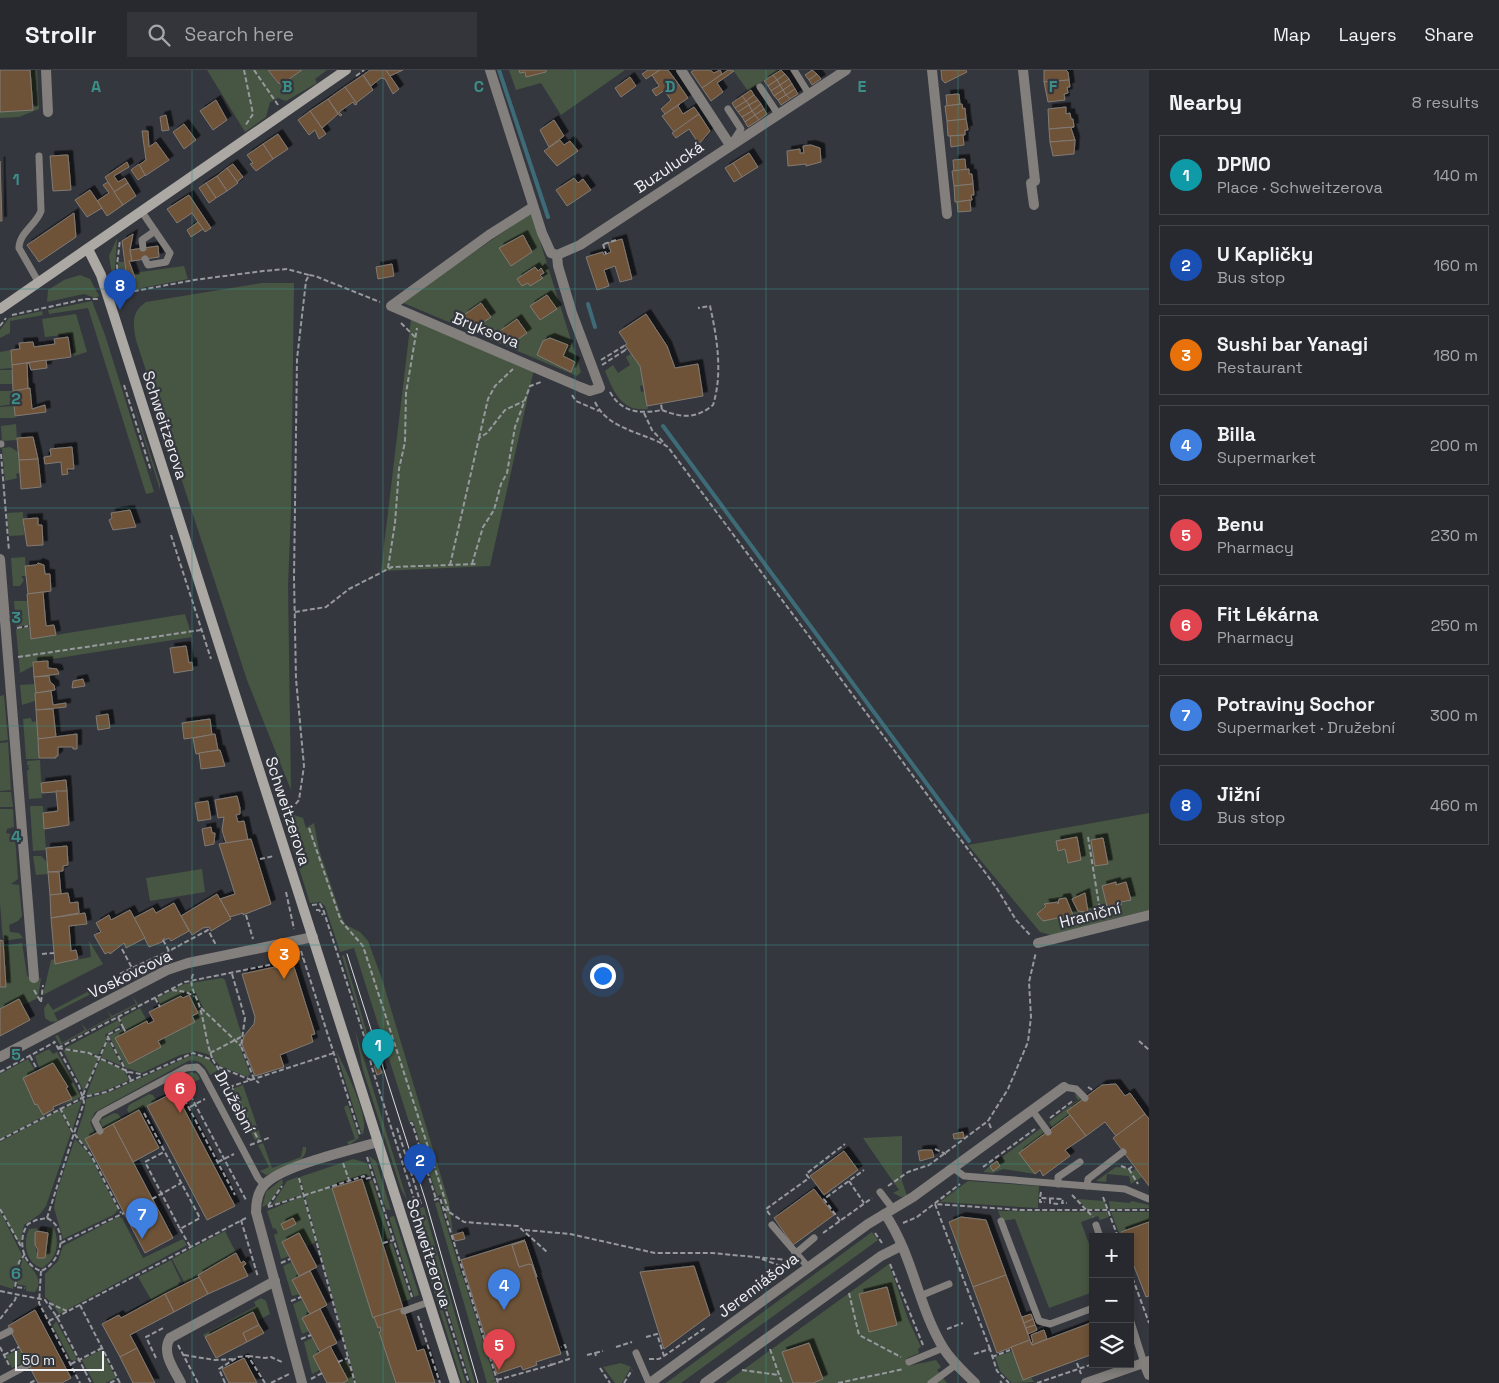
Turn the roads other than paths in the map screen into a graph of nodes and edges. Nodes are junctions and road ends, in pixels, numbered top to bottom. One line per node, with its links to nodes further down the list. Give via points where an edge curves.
1 (46, 70): 12 (street)
2 (345, 70): 18 (street)
3 (490, 70): 17 (street)
4 (681, 70): 14 (street, Buzulucká)
5 (794, 70): 10 (lane)
6 (846, 70): 10 (street)
7 (932, 70): 19 (street)
8 (1023, 70): 16 (street, via 1035,181 1031,183)
9 (760, 87): 13 (lane)
10 (810, 94): 13 (street)
11 (728, 109): 14 (lane, via 741,129)
12 (48, 112)
13 (778, 114): 14 (street)
14 (730, 145): 23 (street, Buzulucká, via 578,246)
15 (39, 156): 25 (lane, via 42,211 21,238 19,248)
16 (1034, 205)
17 (533, 207): 23 (street); 23 (street, Bryksova, via 391,306 590,391 600,388)
18 (142, 212): 20 (lane); 22 (street)
19 (947, 214)
20 (155, 231): 21 (lane, via 142,240); 24 (lane, via 170,253 169,257 166,262 148,265)
21 (143, 248)
22 (88, 249): 25 (street); 29 (street, Schweitzerova, via 101,275)
23 (553, 252)
24 (145, 259)
25 (39, 283): 26 (street)
26 (0, 309)
27 (4, 557): 31 (street)
28 (1149, 915): 30 (street, Hraniční)
29 (313, 937): 32 (street, Voskovcova, via 167,970); 38 (street, Schweitzerova)
30 (1038, 943)
31 (34, 978)
32 (0, 1058)
33 (1068, 1090): 34 (lane, via 1076,1089); 35 (street, Jeremiášova)
34 (1085, 1098)
35 (1032, 1110): 37 (lane); 41 (street, Jeremiášova)
36 (100, 1131): 43 (lane, Družební, via 95,1121 100,1114 186,1068 197,1067)
37 (1048, 1132)
38 (378, 1142): 43 (street, via 282,1173); 59 (street, Schweitzerova)
39 (1123, 1152): 44 (lane, via 1088,1179)
40 (1080, 1162): 42 (lane, via 1058,1177)
41 (953, 1168): 42 (lane, via 964,1176); 47 (street, Jeremiášova)
42 (1059, 1184): 44 (lane)
43 (264, 1185): 56 (street, via 258,1196 256,1212)
44 (1087, 1186): 46 (lane, via 1125,1189)
45 (878, 1193): 47 (lane)
46 (1149, 1198)
47 (889, 1212): 53 (street); 55 (street, Jeremiášova)
48 (1001, 1221): 60 (lane, via 1039,1321 1050,1324)
49 (1096, 1223): 51 (lane)
50 (772, 1225): 54 (lane)
51 (1099, 1233)
52 (814, 1238): 54 (lane)
53 (901, 1246): 58 (street); 77 (street, via 881,1256)
54 (794, 1257): 55 (lane)
55 (808, 1266): 76 (street, Jeremiášova)
56 (275, 1281): 73 (street); 74 (street, via 170,1338 167,1354)
57 (949, 1284): 58 (lane)
58 (920, 1296): 65 (street)
59 (429, 1302): 61 (lane); 75 (street, Schweitzerova)
60 (1089, 1309)
61 (404, 1311)
62 (1132, 1323): 68 (lane)
63 (10, 1331): 64 (lane)
64 (0, 1336)
65 (943, 1348): 67 (lane); 69 (street)
66 (636, 1354): 76 (lane)
67 (909, 1362)
68 (1147, 1362): 71 (street); 80 (street)
69 (957, 1364): 78 (lane); 79 (street)
70 (28, 1365): 72 (lane)
71 (1149, 1375)
72 (0, 1380)
73 (307, 1381)
74 (181, 1383)
75 (455, 1383)
76 (650, 1383)
77 (705, 1383)
78 (931, 1383)
79 (975, 1383)
80 (1086, 1383)

